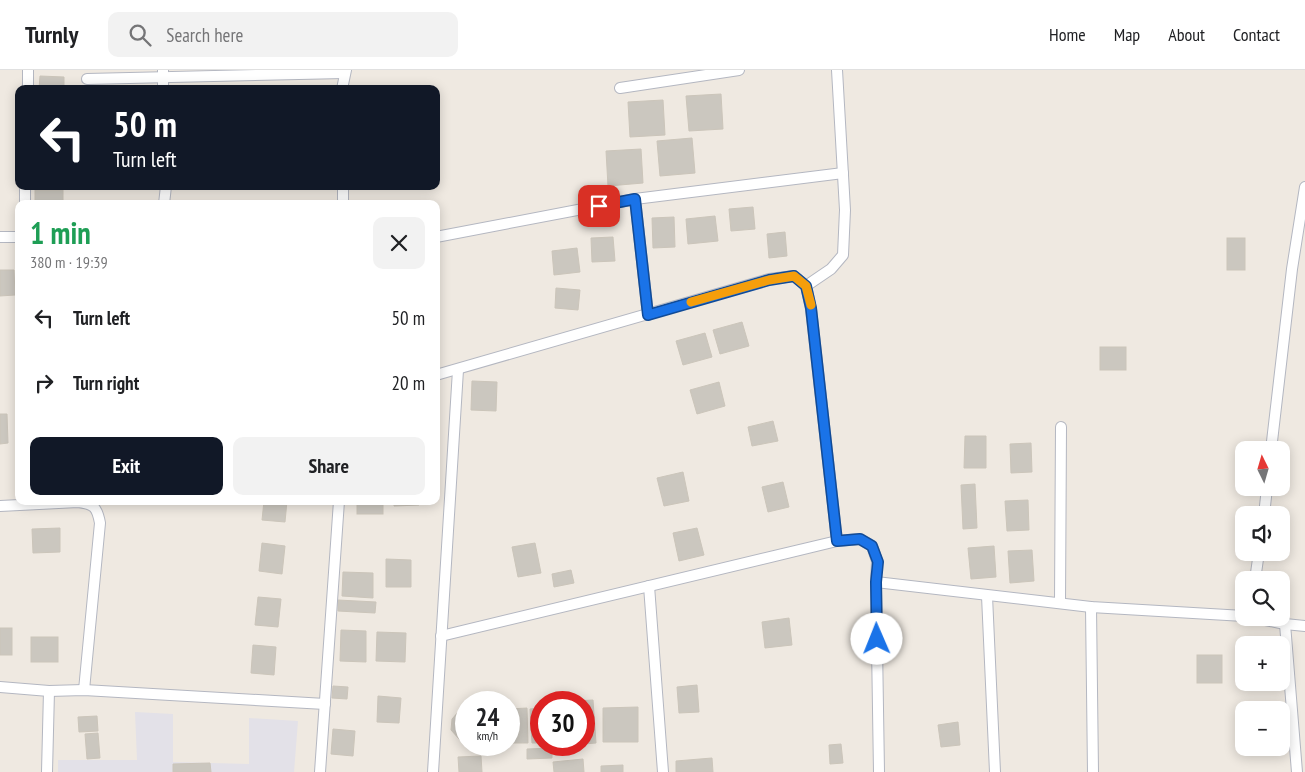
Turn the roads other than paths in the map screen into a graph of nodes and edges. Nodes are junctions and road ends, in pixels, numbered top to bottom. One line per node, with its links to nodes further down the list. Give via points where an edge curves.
1 (28, 70): 7 (street)
2 (739, 70): 9 (street)
3 (837, 70): 10 (street)
4 (345, 72): 6 (street); 8 (street)
5 (87, 79): 6 (street)
6 (163, 79)
7 (28, 85)
8 (343, 85)
9 (620, 88)
10 (843, 173): 12 (street); 16 (street, via 846,210 843,255 831,269)
11 (1305, 188): 21 (street, via 1292,268)
12 (635, 199): 13 (street); 17 (street)
13 (440, 236)
14 (0, 237): 15 (street)
15 (15, 237)
16 (806, 286): 17 (street, via 794,276 769,280); 26 (street)
17 (648, 315): 18 (street)
18 (458, 370): 19 (street); 36 (street)
19 (440, 374)
20 (1061, 427): 30 (street)
21 (1272, 441)
22 (20, 505): 25 (street)
23 (91, 505): 38 (street, via 98,512 100,523)
24 (339, 505): 40 (street)
25 (0, 506)
26 (837, 541): 27 (street, via 860,539 872,546 878,562); 28 (street)
27 (876, 582): 29 (street); 45 (street)
28 (649, 586): 36 (street); 44 (street)
29 (987, 596): 30 (street); 46 (street)
30 (1060, 603): 31 (street)
31 (1092, 607): 32 (street); 47 (street)
32 (1235, 615)
33 (1290, 624): 35 (street)
34 (1285, 626): 48 (street)
35 (1305, 626)
36 (441, 636): 43 (street)
37 (0, 687): 39 (street)
38 (84, 690): 39 (street); 40 (street)
39 (49, 691): 41 (street)
40 (325, 704): 42 (street)
41 (47, 772)
42 (320, 772)
43 (433, 772)
44 (663, 772)
45 (879, 772)
46 (995, 772)
47 (1093, 772)
48 (1296, 772)

